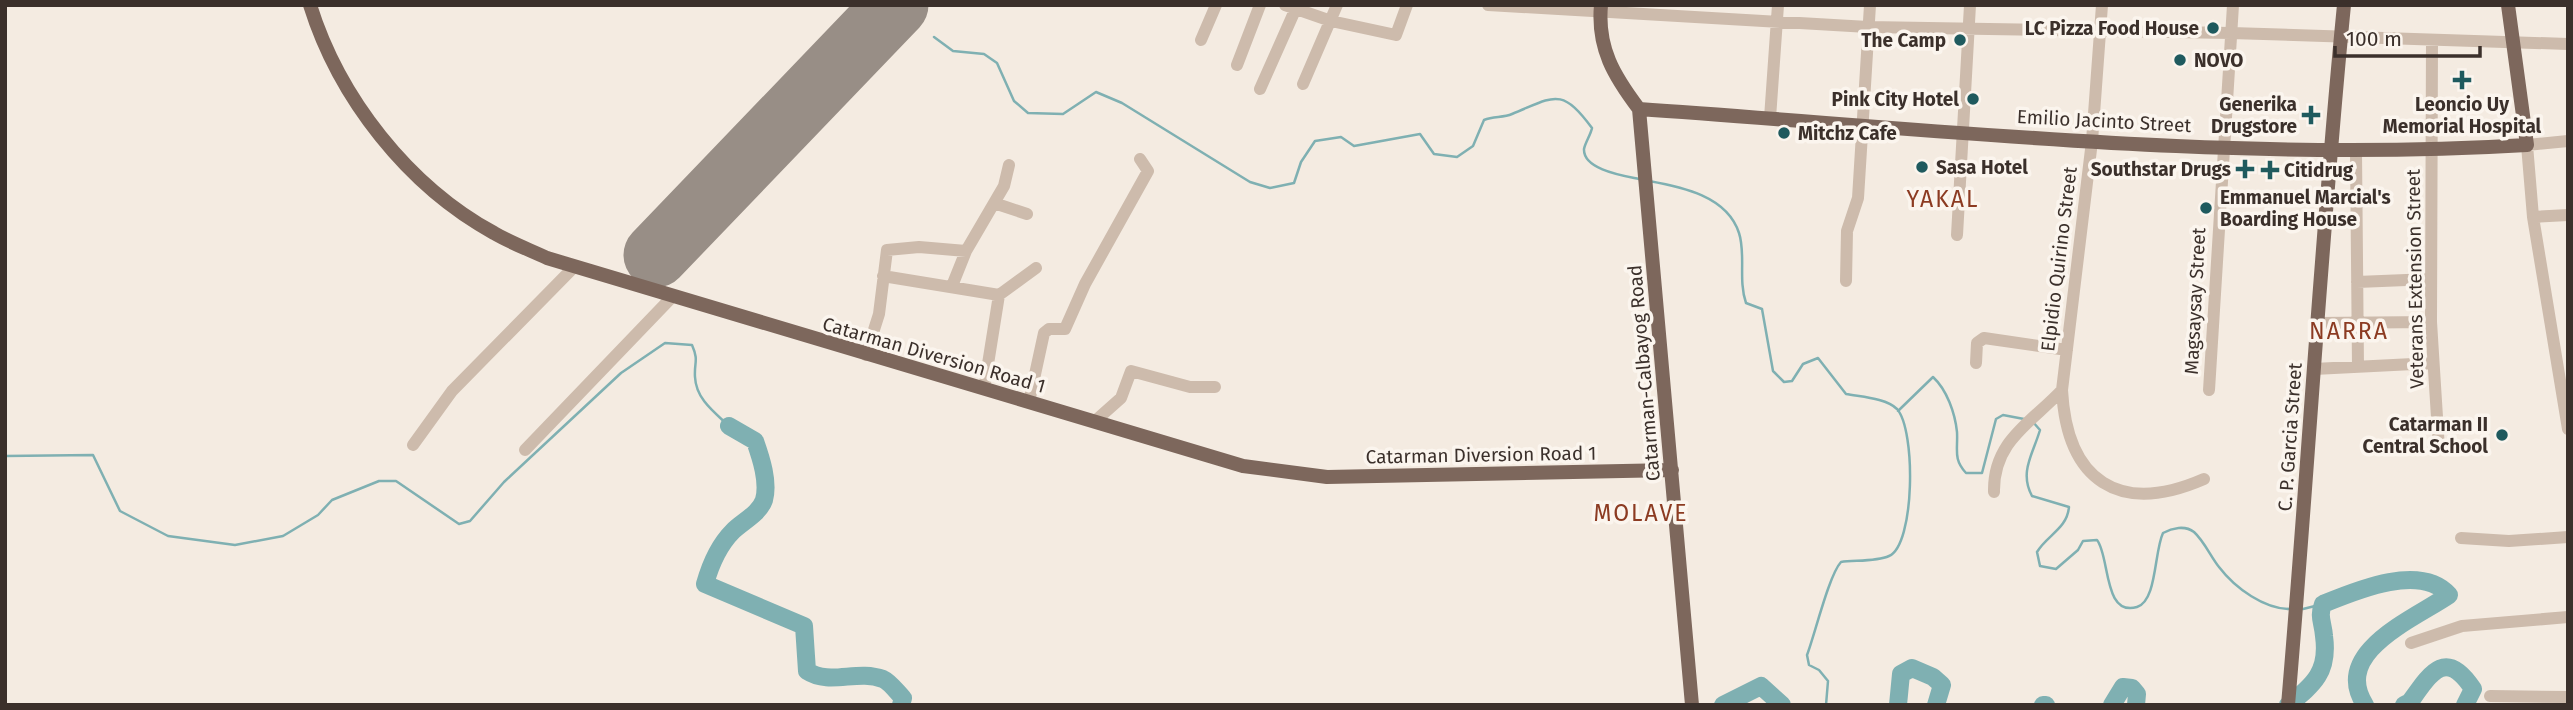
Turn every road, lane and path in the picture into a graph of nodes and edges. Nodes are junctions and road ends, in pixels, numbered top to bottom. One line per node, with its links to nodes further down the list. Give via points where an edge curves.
1 (310, 5): 49 (main road, Catarman Diversion Road 1, via 334,64 356,102 411,170 493,233)
2 (1216, 5): 23 (street)
3 (1260, 5): 27 (street)
4 (1337, 5): 16 (street)
5 (1407, 5): 16 (street, via 1396,35)
6 (1488, 5): 15 (street)
7 (1778, 5): 17 (street)
8 (1870, 5): 19 (street)
9 (1970, 5): 18 (street)
10 (2102, 5): 20 (street, Elpidio Quirino Street)
11 (2233, 5): 21 (street, Magsaysay Street)
12 (2344, 5): 22 (main road, C. P. Garcia Street)
13 (2508, 5): 25 (main road)
14 (1291, 7): 16 (street); 29 (street)
15 (1600, 9): 17 (street); 30 (main road, via 1606,59)
16 (1331, 21): 28 (street)
17 (1776, 23): 19 (street); 31 (street)
18 (1969, 26): 19 (street); 20 (street); 33 (street)
19 (1868, 27): 32 (street)
20 (2100, 31): 21 (street); 34 (street, Elpidio Quirino Street)
21 (2231, 33): 22 (street); 37 (street, Magsaysay Street)
22 (2341, 36): 24 (street); 38 (main road, C. P. Garcia Street)
23 (1201, 40)
24 (2432, 40): 25 (street); 39 (street, Veterans Extension Street)
25 (2514, 42): 26 (street); 36 (main road)
26 (2568, 44)
27 (1237, 65)
28 (1303, 83)
29 (1260, 89)
30 (1639, 109): 31 (main road, Emilio Jacinto Street); 77 (main road, Catarman-Calbayog Road)
31 (1770, 118): 32 (main road, Emilio Jacinto Street)
32 (1862, 124): 33 (main road, Emilio Jacinto Street); 53 (street, via 1857,198 1847,231)
33 (1963, 131): 34 (main road, Emilio Jacinto Street); 47 (street)
34 (2092, 141): 37 (main road, Emilio Jacinto Street); 61 (street, Elpidio Quirino Street)
35 (2568, 141): 36 (street, Emilio Jacinto Street)
36 (2526, 145): 39 (main road, Emilio Jacinto Street); 46 (street)
37 (2222, 146): 38 (main road, Emilio Jacinto Street); 70 (street, Magsaysay Street)
38 (2330, 151): 40 (main road, Emilio Jacinto Street); 60 (main road, C. P. Garcia Street)
39 (2433, 151): 40 (main road, Emilio Jacinto Street); 52 (street, Veterans Extension Street)
40 (2356, 152): 54 (street)
41 (1140, 159): 71 (street, via 1148,171 1065,329 1044,333)
42 (1009, 165): 43 (street)
43 (994, 203): 44 (street); 48 (street)
44 (1027, 214)
45 (2568, 215): 46 (street)
46 (2532, 217): 73 (street)
47 (1957, 235)
48 (967, 251): 51 (street, via 887,250); 55 (street)
49 (574, 267): 57 (main road, Catarman Diversion Road 1); 74 (street, via 452,391)
50 (1036, 268): 56 (street)
51 (883, 276): 55 (street); 62 (street, via 879,314)
52 (2431, 279): 54 (street); 58 (street, Veterans Extension Street)
53 (1846, 281)
54 (2357, 282): 59 (street)
55 (952, 286): 56 (street)
56 (999, 295): 68 (street)
57 (673, 297): 62 (main road, Catarman Diversion Road 1); 76 (street)
58 (2431, 321): 59 (street); 64 (street, Veterans Extension Street)
59 (2358, 322): 60 (street); 65 (street)
60 (2317, 323): 66 (main road, C. P. Garcia Street)
61 (2067, 350): 63 (street, via 1984,338 1977,343); 69 (street, Elpidio Quirino Street)
62 (866, 355): 68 (main road, Catarman Diversion Road 1)
63 (1976, 363)
64 (2433, 363): 65 (street); 75 (street, Veterans Extension Street)
65 (2358, 367): 66 (street)
66 (2314, 369): 87 (main road, C. P. Garcia Street)
67 (1215, 387): 72 (street, via 1190,387 1131,371 1121,398)
68 (984, 389): 71 (main road, Catarman Diversion Road 1)
69 (2062, 390): 78 (street, Elpidio Quirino Street, via 2069,442 2084,466 2119,491 2146,496); 79 (street, via 2009,438)
70 (2209, 390)
71 (1029, 402): 72 (main road, Catarman Diversion Road 1)
72 (1094, 422): 77 (main road, Catarman Diversion Road 1, via 1242,466 1327,477)
73 (2568, 429)
74 (413, 445)
75 (2439, 449)
76 (525, 450)
77 (1672, 470): 86 (main road, Catarman-Calbayog Road)
78 (2204, 479)
79 (1994, 492)
80 (2568, 537): 81 (street)
81 (2461, 538)
82 (2568, 617): 83 (street, via 2462,626)
83 (2411, 643)
84 (2490, 696): 85 (street)
85 (2568, 697)
86 (1691, 704)
87 (2288, 705)

